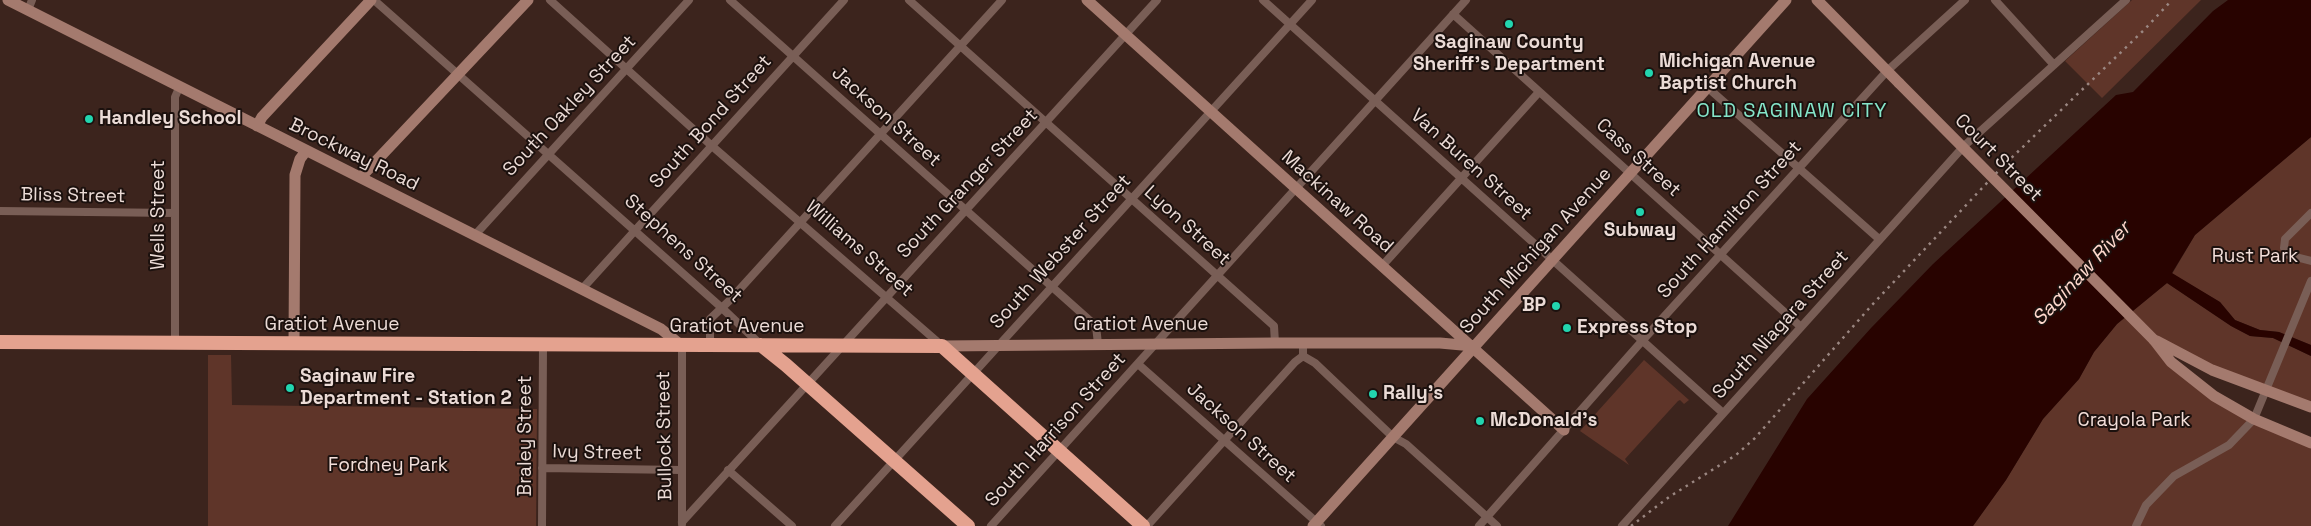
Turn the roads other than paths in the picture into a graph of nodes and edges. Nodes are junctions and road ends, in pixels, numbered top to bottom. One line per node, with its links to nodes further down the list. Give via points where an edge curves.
1 (8, 0): 20 (main road, Brockway Road)
2 (372, 0): 29 (street, Stephens Street); 36 (main road)
3 (528, 0): 29 (main road)
4 (550, 0): 27 (street, Williams Street)
5 (689, 0): 27 (street, South Oakley Street)
6 (730, 0): 25 (street, Jackson Street)
7 (844, 0): 25 (street, South Bond Street)
8 (909, 0): 24 (street, Lyon Street)
9 (1002, 0): 24 (street)
10 (1087, 0): 23 (main road, Mackinaw Road)
11 (1158, 0): 23 (street, South Granger Street)
12 (1264, 0): 22 (street, Van Buren Street)
13 (1312, 0): 22 (street, South Webster Street)
14 (1466, 0): 21 (street, South Harrison Street)
15 (1786, 0): 30 (main road, South Michigan Avenue)
16 (1817, 0): 28 (main road, Court Street)
17 (1965, 0): 28 (street, South Hamilton Street)
18 (1995, 0): 26 (street)
19 (2126, 0): 26 (street, South Niagara Street)
20 (30, 5): 31 (main road, Brockway Road)
21 (1453, 14): 32 (street, Cass Street); 33 (street, South Harrison Street)
22 (1290, 24): 33 (street, Van Buren Street); 34 (street, South Webster Street)
23 (1126, 35): 34 (main road, Mackinaw Road); 35 (street, South Granger Street)
24 (960, 46): 35 (street, Lyon Street); 37 (street)
25 (793, 56): 37 (street, Jackson Street); 38 (street, South Bond Street)
26 (2054, 65): 54 (street, South Niagara Street, via 1964,146)
27 (626, 69): 38 (street, Williams Street); 40 (street, South Oakley Street)
28 (1887, 71): 41 (street, South Hamilton Street); 66 (main road, Court Street, bridge)
29 (458, 75): 40 (street, Stephens Street); 43 (main road)
30 (1707, 87): 41 (street); 42 (main road, South Michigan Avenue)
31 (179, 88): 36 (main road, Brockway Road); 49 (street, Wells Street, via 175,97)
32 (1539, 92): 42 (street, Cass Street); 44 (street)
33 (1376, 100): 44 (street, Van Buren Street); 45 (street, South Harrison Street)
34 (1211, 112): 45 (main road, Mackinaw Road); 46 (street, South Webster Street)
35 (1047, 122): 46 (street, Lyon Street); 47 (street, South Granger Street)
36 (257, 126): 39 (main road, Brockway Road)
37 (880, 134): 47 (street, Jackson Street); 51 (street)
38 (712, 146): 51 (street, Williams Street); 52 (street, South Bond Street)
39 (306, 151): 43 (main road, Brockway Road); 71 (main road, via 295,175)
40 (548, 154): 52 (street, Stephens Street); 53 (street, South Oakley Street)
41 (1799, 168): 54 (street); 55 (street, South Hamilton Street)
42 (1630, 172): 55 (street, Cass Street); 56 (main road, South Michigan Avenue)
43 (361, 177): 53 (main road, Brockway Road)
44 (1461, 178): 56 (street, Van Buren Street); 58 (street)
45 (1297, 188): 58 (main road, Mackinaw Road); 59 (street, South Harrison Street)
46 (1132, 198): 59 (street, Lyon Street); 61 (street, South Webster Street)
47 (966, 210): 61 (street, Jackson Street); 63 (street, South Granger Street)
48 (0, 211): 49 (street, Bliss Street)
49 (175, 213): 69 (street, Wells Street)
50 (2311, 213): 57 (street, via 2285,239 2284,248 2288,255)
51 (799, 222): 63 (street, Williams Street); 64 (street)
52 (634, 230): 62 (street, South Bond Street); 64 (street, Stephens Street)
53 (475, 235): 62 (main road, Brockway Road)
54 (1880, 239): 65 (street, South Niagara Street)
55 (1722, 254): 65 (street, Cass Street); 67 (street, South Hamilton Street)
56 (1552, 260): 67 (street, Van Buren Street); 82 (main road, South Michigan Avenue)
57 (2311, 261)
58 (1382, 266): 82 (main road, Mackinaw Road)
59 (1217, 275): 70 (street, Lyon Street, via 1274,326); 74 (street, South Harrison Street)
60 (2311, 281): 87 (street)
61 (1052, 288): 73 (street, Jackson Street, via 1096,326); 76 (street, South Webster Street)
62 (582, 289): 78 (main road, Brockway Road, via 661,329)
63 (886, 298): 80 (street, South Granger Street); 81 (street, Williams Street)
64 (722, 308): 75 (street, Stephens Street); 79 (street, via 710,319)
65 (1801, 327): 89 (street, South Niagara Street)
66 (2154, 340): 87 (main road, via 2212,370); 90 (main road, via 2183,373)
67 (1642, 341): 89 (street, Van Buren Street); 91 (street, South Hamilton Street)
68 (0, 342): 69 (highway, Gratiot Avenue)
69 (175, 342): 71 (highway, Gratiot Avenue)
70 (1275, 342): 72 (main road, Gratiot Avenue); 74 (main road, Gratiot Avenue)
71 (294, 343): 77 (highway, Gratiot Avenue)
72 (1303, 343): 82 (main road, Gratiot Avenue); 83 (street)
73 (1098, 344): 74 (main road, Gratiot Avenue); 76 (main road, Gratiot Avenue)
74 (1155, 344): 84 (street, South Harrison Street)
75 (761, 345): 79 (highway, Gratiot Avenue); 80 (highway, Gratiot Avenue); 86 (highway, Stephens Street)
76 (999, 345): 81 (main road, Gratiot Avenue); 85 (street, South Webster Street)
77 (543, 346): 78 (highway, Gratiot Avenue); 97 (street, Braley Street)
78 (682, 346): 79 (highway, Gratiot Avenue); 98 (street, Bullock Street)
79 (710, 346)
80 (844, 346): 81 (highway, Gratiot Avenue); 86 (street, South Granger Street)
81 (942, 346): 85 (highway, Williams Street)
82 (1473, 346): 91 (main road, Mackinaw Road); 92 (main road, South Michigan Avenue)
83 (1303, 356): 92 (street, via 1315,363); 93 (street)
84 (1138, 364): 93 (street, Jackson Street); 95 (street, South Harrison Street)
85 (973, 375): 95 (highway, Williams Street); 96 (street, South Webster Street)
86 (808, 384): 96 (highway, Stephens Street); 99 (street, South Granger Street)
87 (2266, 390): 88 (main road); 90 (street)
88 (2311, 407)
89 (1723, 414): 112 (street, South Niagara Street)
90 (2254, 419): 94 (main road); 113 (street, via 2229,445 2174,476 2146,505)
91 (1564, 430): 100 (street, South Hamilton Street)
92 (1393, 437): 100 (street, via 1406,444); 102 (main road, South Michigan Avenue)
93 (1225, 440): 102 (street, Jackson Street); 109 (street)
94 (2311, 444)
95 (1059, 451): 107 (street, South Harrison Street); 108 (highway, Williams Street)
96 (895, 461): 105 (street, South Webster Street); 106 (highway, Stephens Street)
97 (542, 468): 98 (street, Ivy Street); 103 (street, Braley Street)
98 (681, 470): 101 (street, Bullock Street)
99 (728, 470): 101 (street, South Granger Street); 104 (street)
100 (1487, 517): 110 (street, South Hamilton Street); 111 (street)
101 (682, 524)
102 (1317, 525)
103 (542, 526)
104 (792, 526)
105 (834, 526)
106 (968, 526)
107 (992, 526)
108 (1143, 526)
109 (1147, 526)
110 (1479, 526)
111 (1497, 526)
112 (1622, 526)
113 (2136, 526)

